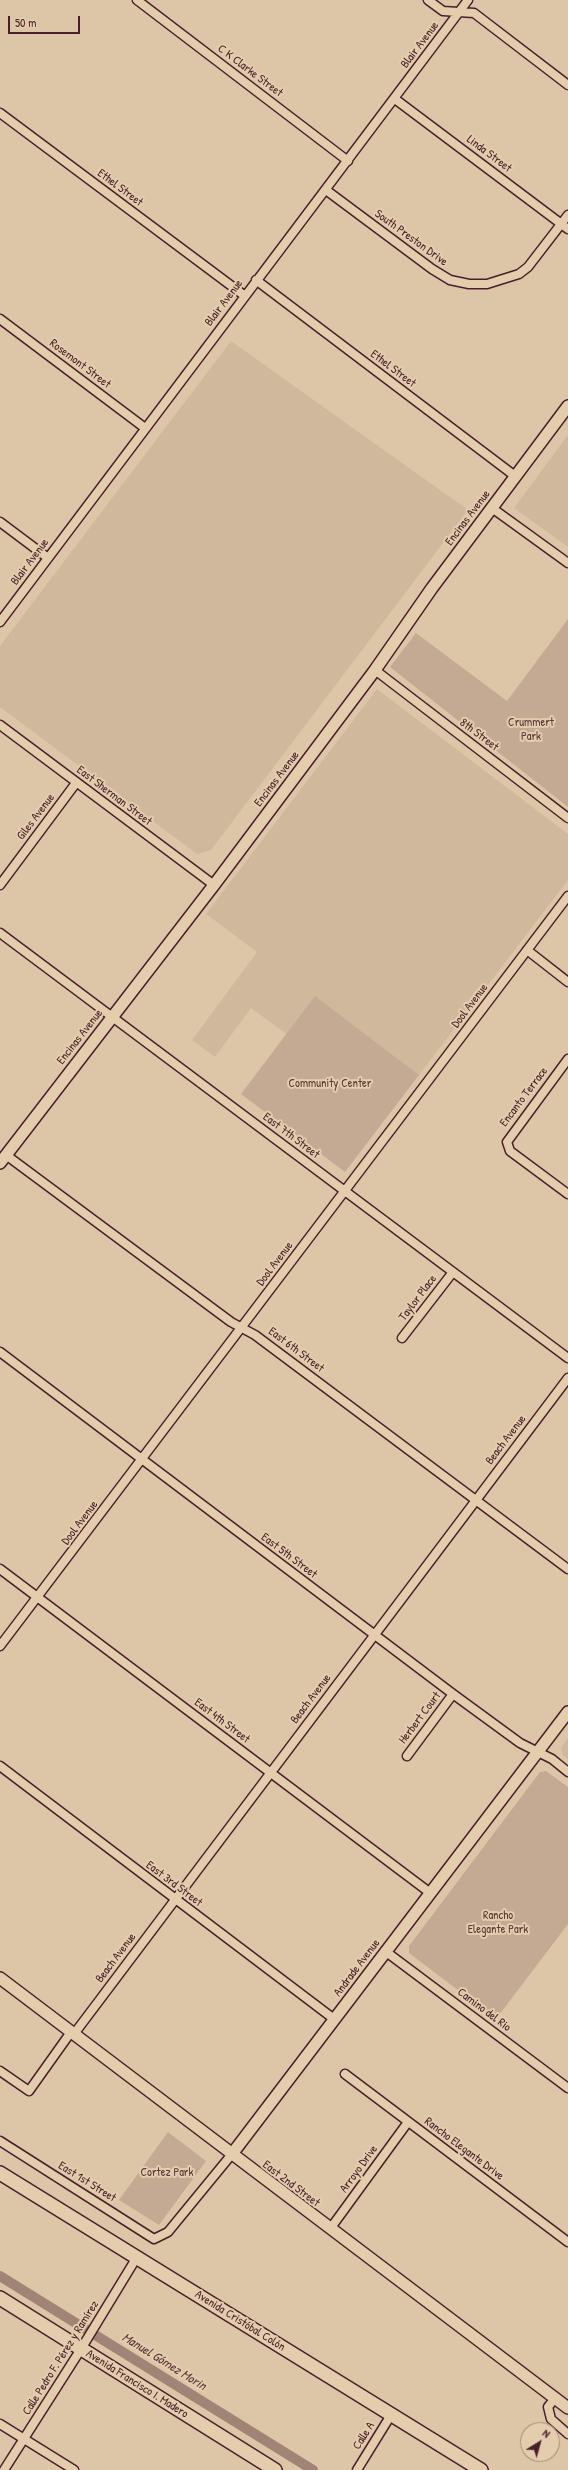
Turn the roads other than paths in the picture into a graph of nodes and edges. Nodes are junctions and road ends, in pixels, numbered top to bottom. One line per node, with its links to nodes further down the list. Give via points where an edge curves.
1 (137, 0): 8 (street, C K Clarke Street)
2 (428, 0): 4 (street, via 443,11)
3 (468, 0): 4 (street, Blair Avenue)
4 (459, 12): 5 (street, via 474,13); 6 (street, Blair Avenue)
5 (568, 85)
6 (395, 99): 8 (street, Blair Avenue); 11 (street, Linda Street)
7 (0, 113): 13 (street, Ethel Street)
8 (348, 161): 9 (street, Blair Avenue)
9 (326, 190): 11 (street, South Preston Drive, via 432,269 450,280 469,284 487,284 518,274 528,267); 12 (street, Blair Avenue)
10 (568, 215): 11 (street, South Preston Drive)
11 (565, 226)
12 (256, 280): 13 (street, Blair Avenue); 17 (street, Ethel Street)
13 (244, 296): 16 (street, Blair Avenue)
14 (0, 318): 16 (street, Rosemont Street)
15 (568, 406): 17 (street, Encinas Avenue)
16 (145, 428): 20 (street, Blair Avenue)
17 (515, 476): 18 (street, Encinas Avenue)
18 (492, 508): 21 (street); 23 (street, Encinas Avenue)
19 (0, 522): 20 (street)
20 (48, 558): 22 (street, Blair Avenue)
21 (568, 564)
22 (0, 622)
23 (375, 670): 26 (street, 8th Street); 28 (street, Encinas Avenue)
24 (0, 725): 25 (street, East Sherman Street)
25 (76, 783): 27 (street, Giles Avenue); 28 (street, East Sherman Street)
26 (568, 818)
27 (0, 885)
28 (214, 885): 33 (street, Encinas Avenue)
29 (568, 896): 31 (street, Dool Avenue)
30 (0, 933): 33 (street, East 7th Street)
31 (527, 950): 32 (street); 36 (street, Dool Avenue)
32 (568, 982)
33 (112, 1017): 35 (street, Encinas Avenue); 36 (street, East 7th Street)
34 (568, 1059): 37 (street, Encanto Terrace, via 507,1142 510,1151)
35 (3, 1159): 39 (street, East 6th Street)
36 (346, 1192): 38 (street, East 7th Street); 39 (street, Dool Avenue)
37 (568, 1194)
38 (453, 1272): 40 (street, Taylor Place); 42 (street, East 7th Street)
39 (242, 1328): 44 (street, Dool Avenue); 45 (street, East 6th Street, via 255,1334)
40 (402, 1338)
41 (0, 1352): 44 (street, East 5th Street)
42 (568, 1358)
43 (568, 1378): 45 (street, Beach Avenue)
44 (142, 1460): 48 (street, Dool Avenue); 49 (street, East 5th Street)
45 (477, 1500): 47 (street, East 6th Street); 49 (street, Beach Avenue)
46 (0, 1568): 48 (street, East 4th Street)
47 (568, 1569)
48 (38, 1597): 50 (street, Dool Avenue); 57 (street, East 4th Street)
49 (374, 1636): 51 (street, East 5th Street); 57 (street, Beach Avenue)
50 (0, 1646)
51 (453, 1694): 53 (street, East 5th Street, via 520,1744); 54 (street, Herbert Court)
52 (568, 1712): 53 (street, Andrade Avenue)
53 (537, 1752): 56 (street, East 5th Street); 58 (street, Andrade Avenue)
54 (407, 1756)
55 (0, 1766): 59 (street, East 3rd Street)
56 (568, 1772)
57 (270, 1773): 58 (street, East 4th Street); 59 (street, Beach Avenue)
58 (429, 1892): 60 (street, Andrade Avenue)
59 (174, 1899): 62 (street, East 3rd Street); 63 (street, Beach Avenue)
60 (385, 1951): 62 (street, Andrade Avenue); 66 (street, Camino del Rio)
61 (0, 1978): 63 (street, East 2nd Street)
62 (334, 2019): 69 (street, Andrade Avenue)
63 (73, 2033): 64 (street, Beach Avenue, via 29,2091); 69 (street, East 2nd Street)
64 (0, 2071)
65 (345, 2074): 67 (street, Rancho Elegante Drive)
66 (567, 2086)
67 (408, 2122): 71 (street, Arroyo Drive); 73 (street, Rancho Elegante Drive)
68 (0, 2141): 72 (street, East 1st Street, via 154,2239)
69 (232, 2154): 71 (street, East 2nd Street); 72 (street, Andrade Avenue)
70 (0, 2173): 74 (main road, Avenida Cristóbal Colón)
71 (330, 2229): 77 (street, East 2nd Street)
72 (163, 2236)
73 (568, 2242)
74 (136, 2257): 76 (street, Calle Pedro F. Pérez y Ramírez); 79 (main road, Avenida Cristóbal Colón)
75 (0, 2298): 76 (main road, Avenida Francisco I. Madero)
76 (81, 2349): 82 (street, Calle Pedro F. Pérez y Ramírez); 85 (main road, Avenida Francisco I. Madero)
77 (555, 2398): 78 (street, East 2nd Street); 81 (street, via 548,2407 551,2419)
78 (568, 2408)
79 (392, 2414): 86 (street, Calle A); 87 (main road, Avenida Cristóbal Colón)
80 (0, 2424): 82 (street)
81 (568, 2434)
82 (24, 2439): 83 (street, Calle Pedro F. Pérez y Ramírez); 84 (street)
83 (4, 2470)
84 (74, 2470)
85 (275, 2470)
86 (357, 2470)
87 (481, 2470)

